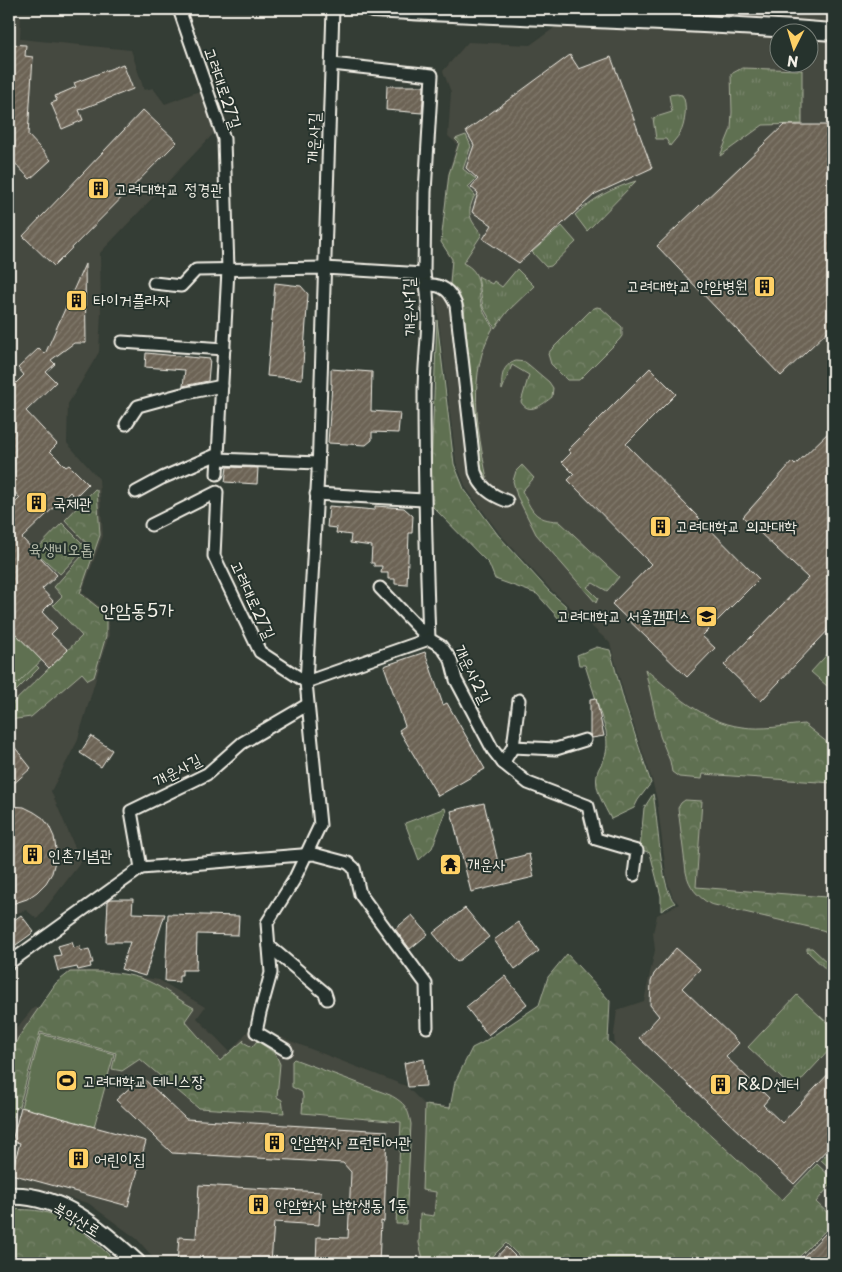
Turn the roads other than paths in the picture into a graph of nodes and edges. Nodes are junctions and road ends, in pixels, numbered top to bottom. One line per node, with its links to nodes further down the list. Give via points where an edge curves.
1 (179, 9): 8 (street, 고려대로27길, via 224,139)
2 (333, 9): 6 (street, 개운사길)
3 (373, 9): 4 (main road)
4 (439, 11): 5 (main road)
5 (833, 32)
6 (332, 64): 7 (street, 개운사길); 9 (street, 개운사1길, via 432,75 425,192)
7 (324, 268): 8 (street); 9 (street); 16 (street, 개운사길)
8 (228, 270): 10 (street, via 196,270 181,286); 12 (street, 고려대로27길)
9 (425, 280): 20 (street, 개운사1길); 21 (street, via 447,289 456,306 478,481 485,490)
10 (154, 283)
11 (122, 342): 12 (street)
12 (224, 349): 13 (street, 고려대로27길)
13 (222, 386): 14 (street, via 138,406); 15 (street, 고려대로27길)
14 (126, 424)
15 (218, 456): 16 (street); 17 (street, 고려대로27길); 18 (street)
16 (318, 463): 19 (street, 개운사길)
17 (217, 474)
18 (136, 492)
19 (316, 494): 20 (street); 25 (street, 개운사길)
20 (424, 500): 24 (street, 개운사1길)
21 (507, 501)
22 (151, 525): 25 (street, 고려대로27길, via 217,492 214,556 260,652)
23 (380, 588): 24 (street, 개운사2길)
24 (429, 639): 25 (street); 30 (street, 개운사2길, via 441,646 451,660 456,680)
25 (306, 682): 27 (street, 개운사길)
26 (519, 700): 29 (street, 개운사2길)
27 (307, 705): 31 (street, 개운사길, via 320,825); 32 (street, 개운사길, via 242,743 207,774 131,811)
28 (585, 740): 29 (street, via 556,749)
29 (513, 746): 30 (street, 개운사2길)
30 (503, 763): 33 (street, 개운사2길, via 528,784 588,806 596,839 637,851)
31 (306, 854): 32 (street); 34 (street, 개운사길, via 267,923); 37 (street, via 320,854 348,862 354,868 360,894 426,984)
32 (141, 868): 35 (street)
33 (634, 875)
34 (269, 946): 36 (street, via 325,993); 38 (street, 개운사길, via 272,973 256,1032)
35 (9, 963)
36 (327, 999)
37 (427, 1027)
38 (286, 1050)
39 (9, 1196): 40 (main road, 북악산로, via 39,1199 66,1208)
40 (137, 1263)

